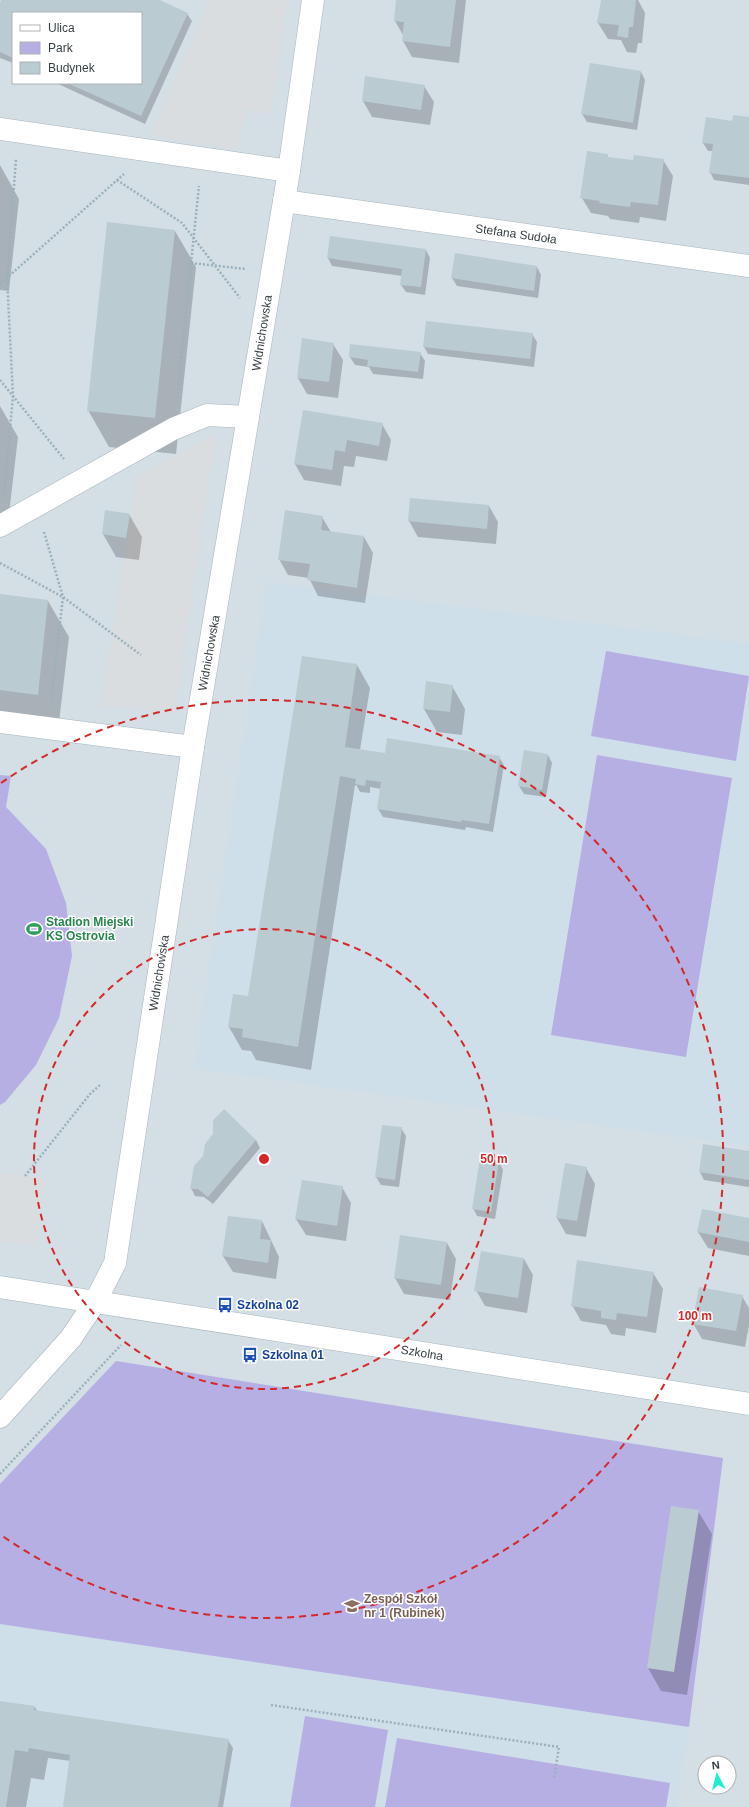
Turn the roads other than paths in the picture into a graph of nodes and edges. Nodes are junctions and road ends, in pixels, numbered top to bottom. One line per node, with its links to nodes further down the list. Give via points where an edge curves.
1 (313, 0): 3 (street, Widnichowska)
2 (9, 130): 3 (street)
3 (289, 171): 4 (street, Widnichowska)
4 (284, 201): 5 (street, Stefana Sudoła); 6 (street, Widnichowska)
5 (749, 266)
6 (248, 417): 7 (street, via 207,415 173,429); 9 (street, Widnichowska)
7 (1, 526)
8 (0, 722): 9 (street)
9 (193, 747): 11 (street, Widnichowska, via 116,1263)
10 (0, 1287): 11 (street, Szkolna)
11 (95, 1302): 12 (street, Szkolna); 13 (street, Widnichowska, via 71,1338)
12 (749, 1404)
13 (0, 1417)

